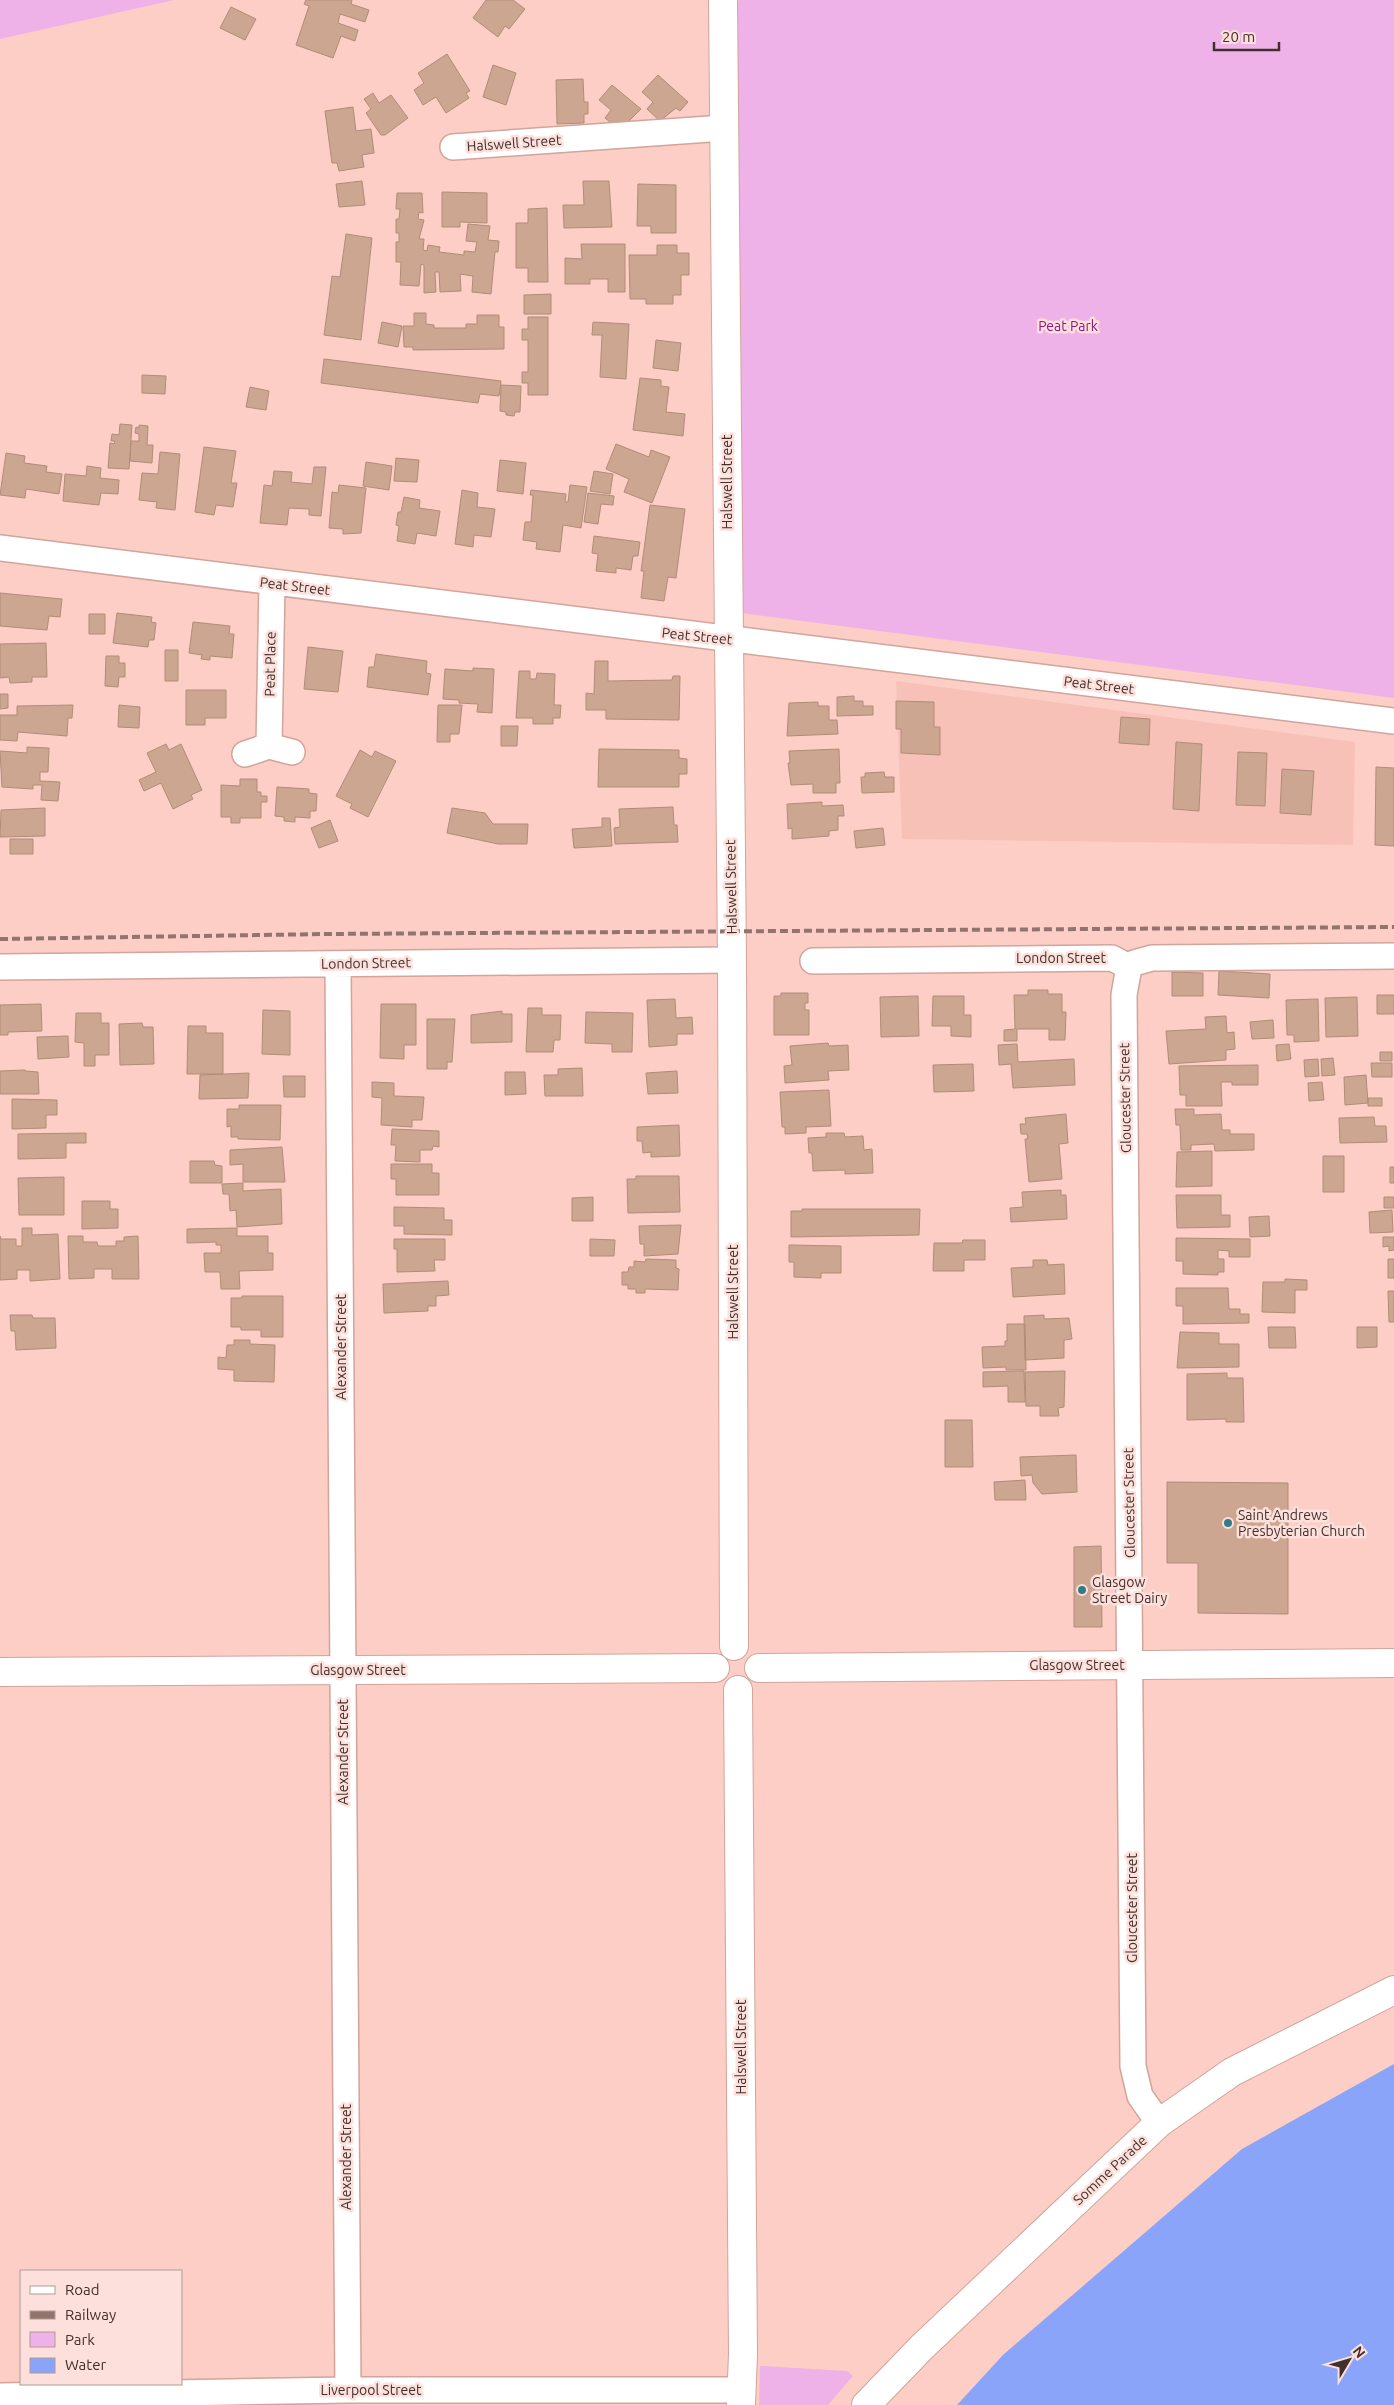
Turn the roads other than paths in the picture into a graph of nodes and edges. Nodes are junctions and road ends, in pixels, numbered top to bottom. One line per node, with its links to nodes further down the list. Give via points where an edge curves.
1 (723, 0): 2 (street, Halswell Street)
2 (724, 128): 3 (street, Halswell Street); 6 (street, Halswell Street)
3 (453, 147)
4 (0, 548): 5 (street, Peat Street)
5 (272, 583): 6 (street, Peat Street); 8 (street, Peat Place, via 280,749)
6 (728, 639): 7 (street, Peat Street); 10 (street, Halswell Street)
7 (1394, 721)
8 (245, 754)
9 (1394, 956): 14 (street, via 1152,958)
10 (732, 960): 12 (street, London Street); 15 (street, Halswell Street)
11 (814, 961): 14 (street, London Street, via 1112,958)
12 (338, 964): 13 (street, London Street); 20 (street, Alexander Street)
13 (0, 967)
14 (1129, 967): 17 (street, Gloucester Street, via 1124,995)
15 (734, 1646): 18 (street, via 723,1651); 19 (street, via 749,1649)
16 (1394, 1663): 17 (street, Glasgow Street)
17 (1131, 1665): 19 (street, Glasgow Street); 24 (street, Gloucester Street, via 1134,2066 1140,2096)
18 (715, 1668): 20 (street, Glasgow Street); 22 (street, via 725,1686)
19 (759, 1668): 22 (street, via 755,1681)
20 (344, 1670): 21 (street, Glasgow Street); 25 (street, Alexander Street)
21 (0, 1672)
22 (738, 1690): 27 (street, Halswell Street)
23 (1394, 1990): 24 (street, Somme Parade, via 1232,2072)
24 (1159, 2123): 28 (street, Somme Parade, via 929,2340)
25 (348, 2390): 26 (street, Liverpool Street); 27 (street, Liverpool Street)
26 (0, 2396)
27 (742, 2397)
28 (866, 2405)

